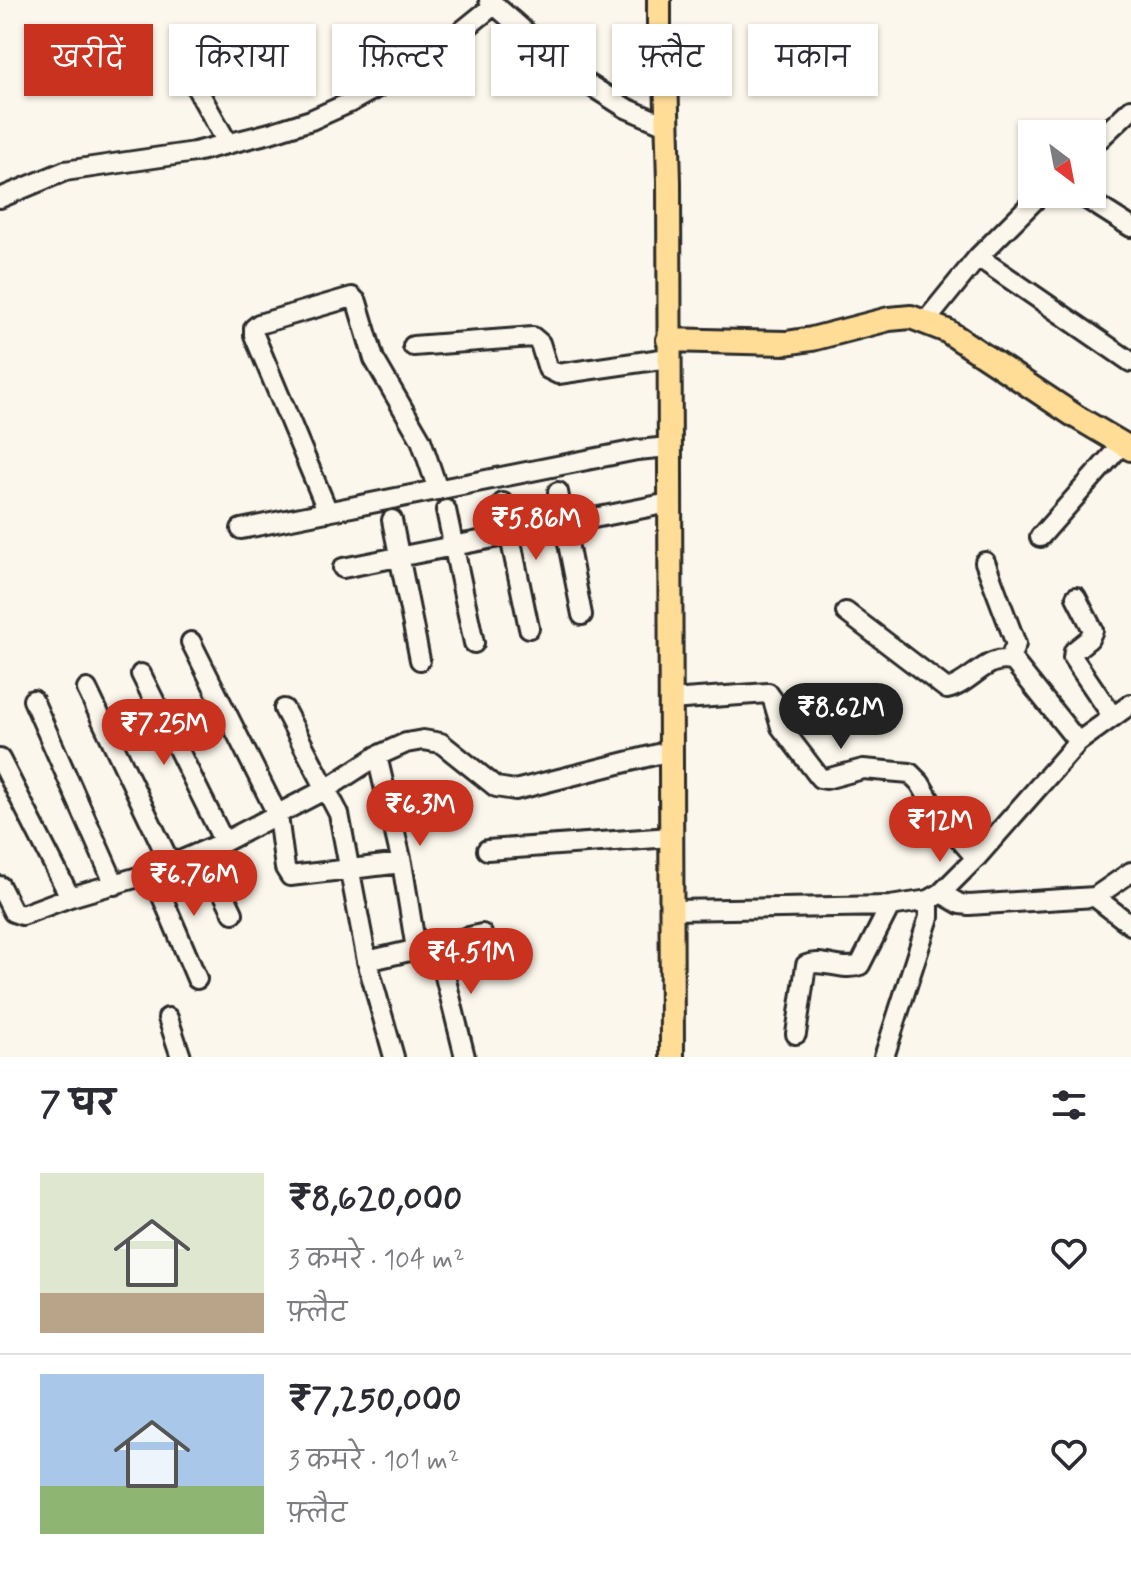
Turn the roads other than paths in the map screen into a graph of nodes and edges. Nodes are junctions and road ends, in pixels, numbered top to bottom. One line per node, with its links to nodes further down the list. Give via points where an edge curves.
1 (659, 0): 4 (main road)
2 (673, 0): 5 (main road)
3 (491, 2): 9 (street, via 600,94); 11 (street, via 425,61 364,95 311,120)
4 (659, 24)
5 (673, 24)
6 (201, 96): 11 (street)
7 (667, 96): 9 (main road)
8 (1131, 109): 10 (street)
9 (668, 126): 19 (main road)
10 (1106, 133)
11 (228, 144): 12 (street, via 65,171)
12 (0, 198)
13 (1027, 208): 16 (street)
14 (1101, 208): 15 (street)
15 (1131, 227)
16 (978, 257): 17 (street); 20 (street)
17 (926, 321): 19 (main road, via 889,319 786,343); 21 (main road)
18 (413, 346): 19 (street, via 533,337 548,369 558,374)
19 (668, 349): 22 (main road)
20 (1131, 362)
21 (1126, 447): 33 (street)
22 (653, 448): 23 (street); 26 (main road)
23 (438, 490): 28 (street); 28 (street, via 421,440 374,359 352,297 254,328)
24 (558, 492): 30 (street)
25 (503, 503): 32 (street)
26 (660, 505): 30 (street); 48 (main road)
27 (446, 510): 34 (street)
28 (328, 512): 31 (street)
29 (392, 520): 35 (street)
30 (564, 523): 32 (street); 40 (street)
31 (241, 529)
32 (508, 535): 34 (street); 41 (street)
33 (1040, 537)
34 (452, 546): 35 (street); 43 (street)
35 (399, 557): 37 (street); 44 (street)
36 (985, 562): 45 (street, via 1016,644)
37 (343, 568)
38 (1076, 597): 52 (street, via 1093,630 1073,658)
39 (846, 612): 45 (street, via 947,689 994,661)
40 (582, 615)
41 (529, 628)
42 (191, 642): 58 (street)
43 (474, 643)
44 (420, 660)
45 (1009, 660): 53 (street)
46 (141, 674): 60 (street)
47 (87, 689): 65 (street)
48 (682, 699): 55 (main road); 63 (street, via 768,693 781,727 820,778 863,769 910,773)
49 (33, 700): 69 (street)
50 (1131, 704): 52 (street)
51 (284, 709): 57 (street)
52 (1113, 717): 53 (street)
53 (1078, 742): 63 (street)
54 (377, 756): 55 (street, via 406,743 434,741 496,787 515,790); 57 (street); 64 (street)
55 (654, 756): 59 (main road)
56 (0, 759): 71 (street)
57 (328, 788): 58 (street); 66 (street)
58 (278, 816): 60 (street); 66 (street, via 290,876)
59 (652, 838): 61 (street); 75 (main road)
60 (224, 842): 62 (street)
61 (487, 850)
62 (203, 851): 65 (street); 76 (street)
63 (976, 858): 72 (street)
64 (402, 863): 66 (street); 80 (street)
65 (171, 865): 68 (street)
66 (351, 870): 81 (street)
67 (1131, 872): 73 (street)
68 (152, 873): 69 (street); 82 (street)
69 (115, 885): 71 (street)
70 (0, 886): 71 (street, via 18,915)
71 (70, 897)
72 (935, 897): 73 (street, via 969,905); 74 (street); 89 (street)
73 (1095, 897): 77 (street)
74 (890, 906): 75 (street); 84 (street, via 860,965 806,965)
75 (682, 910): 88 (main road)
76 (233, 913)
77 (1131, 925)
78 (482, 934): 79 (street)
79 (437, 944): 80 (street); 87 (street)
80 (416, 949): 81 (street)
81 (367, 961): 86 (street)
82 (197, 979)
83 (168, 1018): 85 (street)
84 (796, 1034)
85 (181, 1057)
86 (394, 1057)
87 (465, 1057)
88 (672, 1057)
89 (884, 1057)

